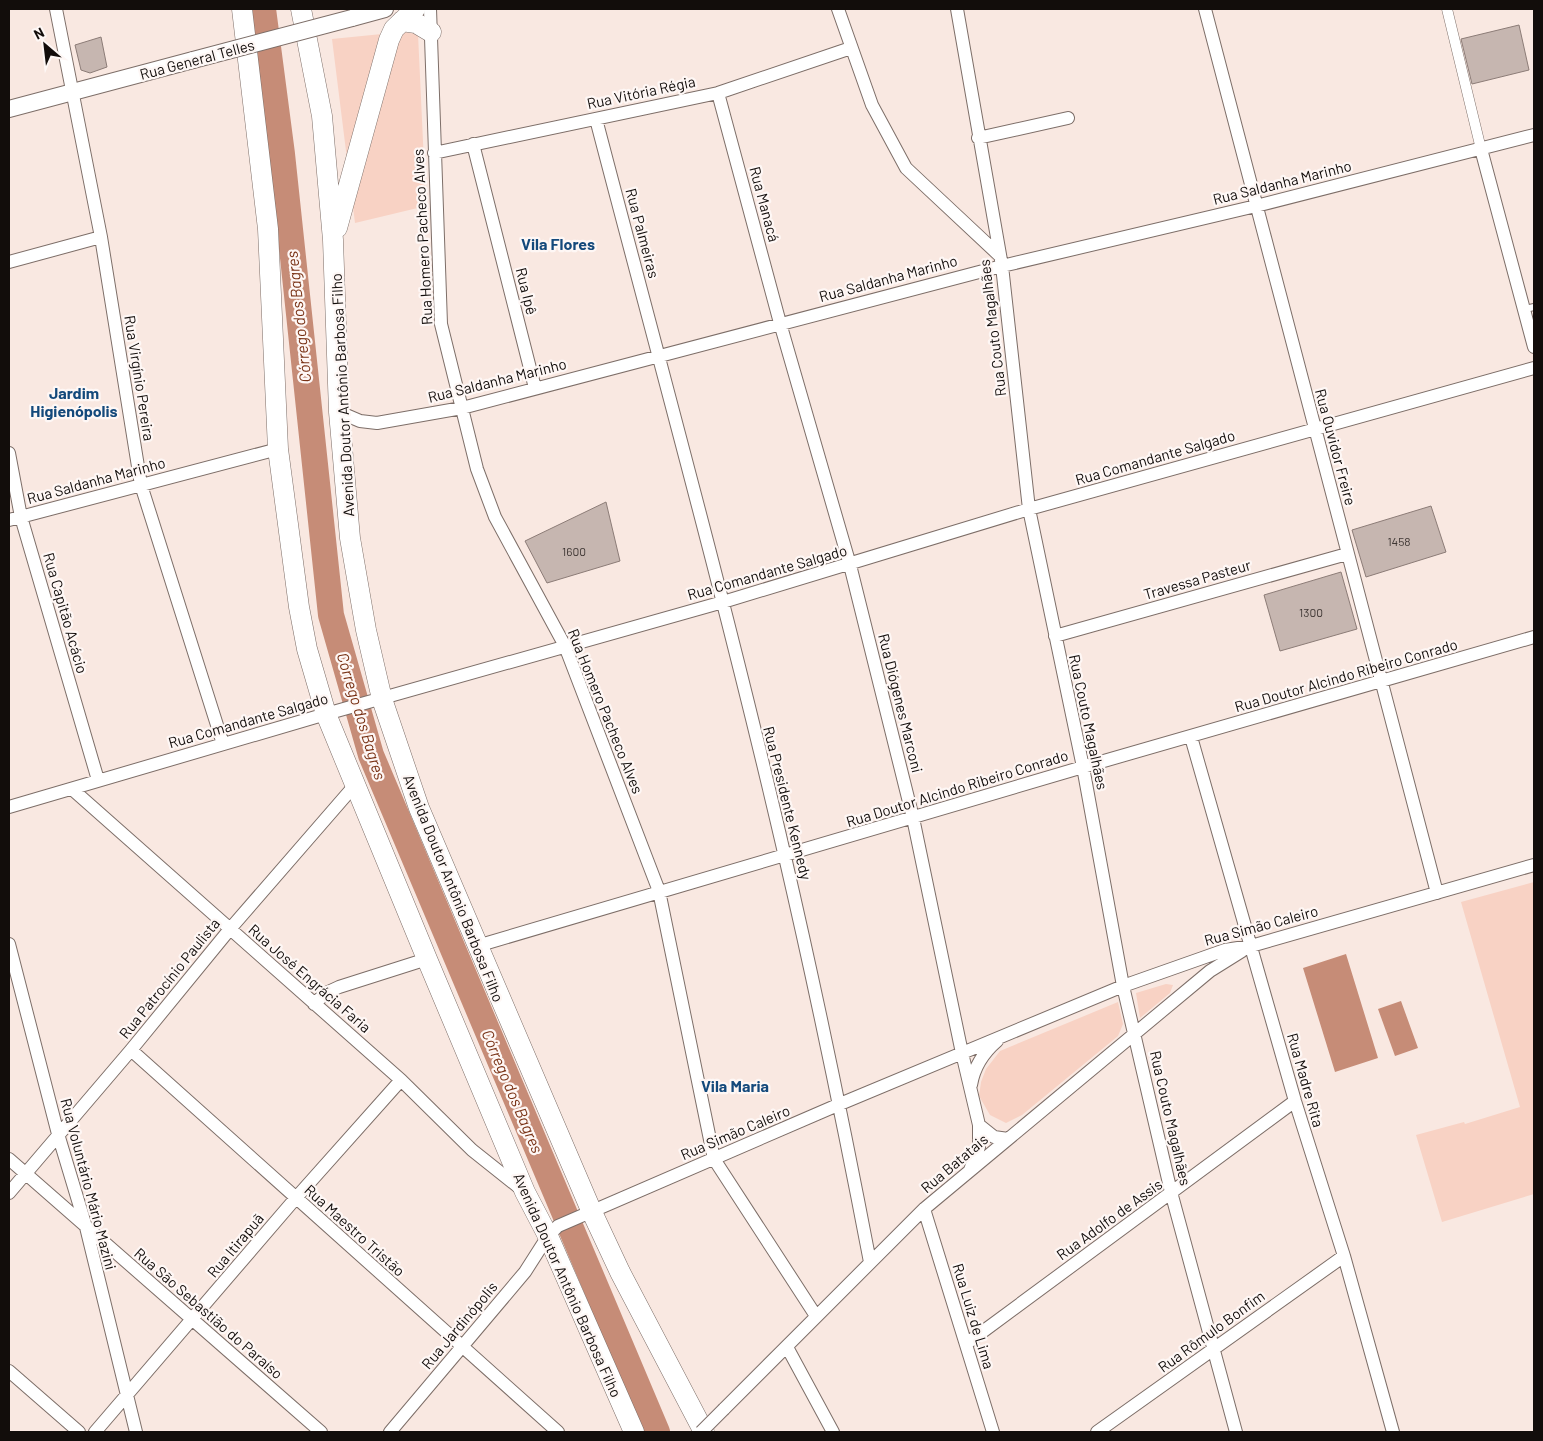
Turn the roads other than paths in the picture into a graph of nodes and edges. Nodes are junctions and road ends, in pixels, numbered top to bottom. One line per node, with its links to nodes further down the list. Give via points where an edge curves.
1 (56, 9): 13 (street, Rua Virgínio Pereira)
2 (242, 9): 37 (main road, Avenida Doutor Antônio Barbosa Filho, via 268,229)
3 (301, 9): 25 (main road, Avenida Doutor Antônio Barbosa Filho, via 322,116)
4 (385, 9): 13 (street, Rua General Telles, bridge)
5 (430, 9): 11 (street, Rua Homero Pacheco Alves)
6 (838, 9): 12 (street)
7 (957, 9): 19 (street, Rua Couto Magalhães)
8 (1205, 9): 23 (street, Rua Ouvidor Freire)
9 (1447, 9): 21 (street)
10 (409, 15): 11 (main road); 25 (main road, via 389,40)
11 (431, 32): 22 (street, Rua Homero Pacheco Alves)
12 (852, 48): 14 (street, Rua Vitória Régia); 26 (street, via 872,105 906,168)
13 (73, 91): 15 (street, Rua General Telles); 24 (street, Rua Virgínio Pereira)
14 (718, 93): 17 (street, Rua Vitória Régia); 29 (street, Rua Manacá)
15 (9, 109)
16 (1068, 118): 19 (street)
17 (596, 119): 20 (street, Rua Vitória Régia); 31 (street, Rua Palmeiras)
18 (1534, 135): 21 (street, Rua Saldanha Marinho)
19 (978, 138): 26 (street, Rua Couto Magalhães)
20 (474, 144): 22 (street, Rua Vitória Régia); 33 (street, Rua Ipê)
21 (1481, 149): 23 (street, Rua Saldanha Marinho); 28 (street)
22 (434, 153): 34 (street, Rua Homero Pacheco Alves, via 442,324)
23 (1256, 206): 26 (street, Rua Saldanha Marinho); 36 (street, Rua Ouvidor Freire)
24 (101, 237): 27 (street); 39 (street, Rua Virgínio Pereira)
25 (334, 240): 35 (main road, Avenida Doutor Antônio Barbosa Filho)
26 (1001, 260): 29 (street, Rua Saldanha Marinho); 40 (street, Rua Couto Magalhães)
27 (9, 262)
28 (1529, 308): 30 (street)
29 (780, 323): 31 (street, Rua Saldanha Marinho); 43 (street, Rua Diógenes Marconi)
30 (1534, 347)
31 (658, 355): 33 (street, Rua Saldanha Marinho); 44 (street, Rua Presidente Kennedy)
32 (1534, 368): 36 (street, Rua Comandante Salgado)
33 (535, 388): 34 (street, Rua Saldanha Marinho)
34 (462, 408): 35 (street, Rua Saldanha Marinho, via 377,423 360,421); 47 (street, Rua Homero Pacheco Alves, via 477,468 495,517)
35 (339, 412): 49 (main road, Avenida Doutor Antônio Barbosa Filho, via 350,538)
36 (1314, 428): 40 (street, Rua Comandante Salgado); 42 (street, Rua Ouvidor Freire)
37 (278, 448): 39 (street, Rua Saldanha Marinho); 50 (main road, Avenida Doutor Antônio Barbosa Filho, via 307,649)
38 (9, 453): 41 (street, Rua Capitão Acácio)
39 (141, 485): 41 (street, Rua Saldanha Marinho); 52 (street, Rua Virgínio Pereira)
40 (1029, 509): 43 (street, Rua Comandante Salgado); 45 (street, Rua Couto Magalhães)
41 (15, 518): 54 (street, Rua Capitão Acácio)
42 (1347, 554): 45 (street, Travessa Pasteur); 48 (street, Rua Ouvidor Freire)
43 (850, 565): 44 (street, Rua Comandante Salgado); 58 (street, Rua Diógenes Marconi)
44 (722, 602): 47 (street, Rua Comandante Salgado); 59 (street, Rua Presidente Kennedy)
45 (1055, 636): 53 (street, Rua Couto Magalhães)
46 (1534, 638): 48 (street, Rua Doutor Alcindo Ribeiro Conrado)
47 (565, 646): 49 (street, Rua Comandante Salgado); 61 (street, Rua Homero Pacheco Alves)
48 (1383, 681): 51 (street, Rua Doutor Alcindo Ribeiro Conrado); 62 (street, Rua Ouvidor Freire)
49 (377, 700): 50 (street, Rua Comandante Salgado); 65 (main road, Avenida Doutor Antônio Barbosa Filho)
50 (334, 712): 52 (street, Rua Comandante Salgado); 55 (main road, Avenida Doutor Antônio Barbosa Filho)
51 (1191, 737): 53 (street, Rua Doutor Alcindo Ribeiro Conrado); 66 (street, Rua Madre Rita)
52 (222, 744): 54 (street, Rua Comandante Salgado)
53 (1082, 767): 58 (street, Rua Doutor Alcindo Ribeiro Conrado); 68 (street, Rua Couto Magalhães)
54 (98, 780): 56 (street, Rua Comandante Salgado)
55 (355, 785): 63 (street, Rua Patrocínio Paulista); 67 (main road, Avenida Doutor Antônio Barbosa Filho)
56 (72, 789): 57 (street, Rua Comandante Salgado); 63 (street, Rua José Engrácia Faria)
57 (9, 807)
58 (913, 818): 59 (street, Rua Doutor Alcindo Ribeiro Conrado); 73 (street, Rua Diógenes Marconi)
59 (785, 855): 61 (street, Rua Doutor Alcindo Ribeiro Conrado); 79 (street, Rua Presidente Kennedy)
60 (1534, 865): 62 (street, Rua Simão Caleiro)
61 (659, 891): 65 (street, Rua Doutor Alcindo Ribeiro Conrado); 84 (street, Rua Homero Pacheco Alves)
62 (1437, 893): 66 (street, Rua Simão Caleiro)
63 (230, 929): 69 (street, Rua José Engrácia Faria); 72 (street, Rua Patrocínio Paulista)
64 (9, 944): 81 (street, Rua Voluntário Mário Mazini)
65 (477, 946): 92 (main road, Avenida Doutor Antônio Barbosa Filho)
66 (1251, 946): 68 (street, Rua Simão Caleiro, via 1225,950); 70 (street, Rua Batatais, via 1210,971); 78 (street, Rua Madre Rita)
67 (427, 959): 69 (street, via 339,987); 87 (main road, Avenida Doutor Antônio Barbosa Filho)
68 (1123, 986): 70 (street, Rua Couto Magalhães); 71 (street, Rua Simão Caleiro)
69 (314, 1004): 76 (street, Rua José Engrácia Faria)
70 (1135, 1034): 82 (street, Rua Batatais); 88 (street, Rua Couto Magalhães)
71 (1002, 1036): 73 (street, Rua Simão Caleiro); 77 (street, Rua Simão Caleiro, via 979,1062)
72 (131, 1050): 81 (street, Rua Patrocínio Paulista); 90 (street, Rua Maestro Tristão)
73 (962, 1053): 74 (street, Rua Simão Caleiro); 75 (street, Rua Diógenes Marconi)
74 (938, 1063): 75 (street, via 953,1064); 79 (street, Rua Simão Caleiro)
75 (967, 1074): 77 (street, Rua Diógenes Marconi)
76 (401, 1080): 87 (street, Rua José Engrácia Faria, via 472,1150); 90 (street, Rua Itirapuã)
77 (970, 1087): 80 (street, Rua Diógenes Marconi)
78 (1294, 1101): 88 (street, Rua Adolfo de Assis); 95 (street, Rua Madre Rita)
79 (840, 1104): 84 (street, Rua Simão Caleiro); 96 (street, Rua Presidente Kennedy)
80 (979, 1125): 82 (street, via 994,1137); 85 (street, Rua Diógenes Marconi, via 979,1147)
81 (58, 1134): 86 (street, Rua Patrocínio Paulista); 93 (street, Rua Voluntário Mário Mazini)
82 (1008, 1139): 85 (street, Rua Batatais)
83 (9, 1159): 86 (street, Rua São Sebastião do Paraíso)
84 (714, 1159): 92 (street, Rua Simão Caleiro); 97 (street, Rua Homero Pacheco Alves)
85 (970, 1170): 91 (street, Rua Batatais)
86 (26, 1174): 89 (street, Rua Patrocínio Paulista); 93 (street, Rua São Sebastião do Paraíso)
87 (525, 1192): 94 (main road, Avenida Doutor Antônio Barbosa Filho)
88 (1171, 1192): 99 (street, Rua Adolfo de Assis); 102 (street, Rua Couto Magalhães)
89 (9, 1193)
90 (295, 1199): 98 (street, Rua Itirapuã); 101 (street, Rua Maestro Tristão)
91 (924, 1210): 96 (street, Rua Batatais); 99 (street, Rua Luiz de Lima)
92 (587, 1212): 94 (street, Rua Simão Caleiro); 112 (main road, Avenida Doutor Antônio Barbosa Filho)
93 (86, 1227): 98 (street, Rua São Sebastião do Paraíso); 104 (street, Rua Voluntário Mário Mazini)
94 (553, 1231): 101 (street, Rua Jardinópolis); 111 (main road, Avenida Doutor Antônio Barbosa Filho)
95 (1344, 1256): 102 (street, Rua Rômulo Bonfim); 117 (street, Rua Madre Rita)
96 (870, 1262): 97 (street, Rua Batatais)
97 (816, 1316): 100 (street, Rua Batatais)
98 (193, 1321): 104 (street, Rua Itirapuã); 108 (street, Rua São Sebastião do Paraíso)
99 (966, 1344): 114 (street, Rua Luiz de Lima)
100 (786, 1346): 112 (street, Rua Batatais, bridge); 113 (street)
101 (462, 1347): 109 (street, Rua Jardinópolis); 110 (street, Rua Maestro Tristão)
102 (1213, 1350): 115 (street, Rua Rômulo Bonfim); 116 (street, Rua Couto Magalhães)
103 (9, 1371): 105 (street)
104 (126, 1399): 106 (street, Rua Itirapuã); 107 (street, Rua Voluntário Mário Mazini)
105 (79, 1432)
106 (95, 1432)
107 (136, 1432)
108 (321, 1432)
109 (390, 1432)
110 (558, 1432)
111 (634, 1432)
112 (702, 1432)
113 (833, 1432)
114 (994, 1432)
115 (1097, 1432)
116 (1236, 1432)
117 (1392, 1432)

